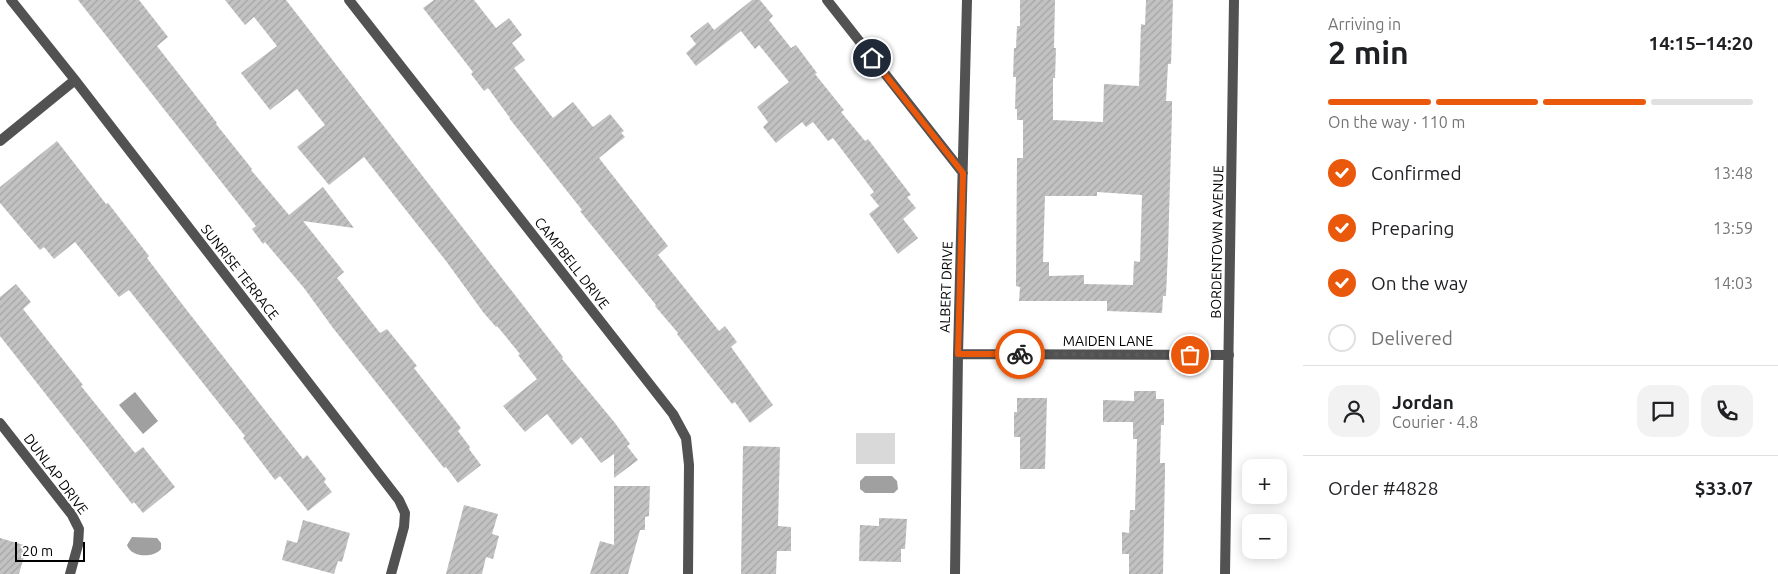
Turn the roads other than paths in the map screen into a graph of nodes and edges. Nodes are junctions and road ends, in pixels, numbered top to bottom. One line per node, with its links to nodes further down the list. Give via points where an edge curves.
1 (11, 0): 6 (street, SUNRISE TERRACE)
2 (349, 0): 14 (street, CAMPBELL DRIVE, via 673,414 686,438 690,465)
3 (827, 0): 8 (street)
4 (967, 0): 8 (street, ALBERT DRIVE)
5 (1234, 0): 10 (street, BORDENTOWN AVENUE)
6 (75, 80): 7 (street); 13 (street, SUNRISE TERRACE, via 399,500 405,513 404,527)
7 (0, 141)
8 (963, 173): 9 (street, ALBERT DRIVE)
9 (958, 354): 10 (street, MAIDEN LANE); 15 (street, ALBERT DRIVE)
10 (1229, 355): 16 (street, BORDENTOWN AVENUE)
11 (0, 422): 12 (street, DUNLAP DRIVE, via 72,515 79,529)
12 (70, 574)
13 (391, 574)
14 (688, 574)
15 (954, 574)
16 (1225, 574)

